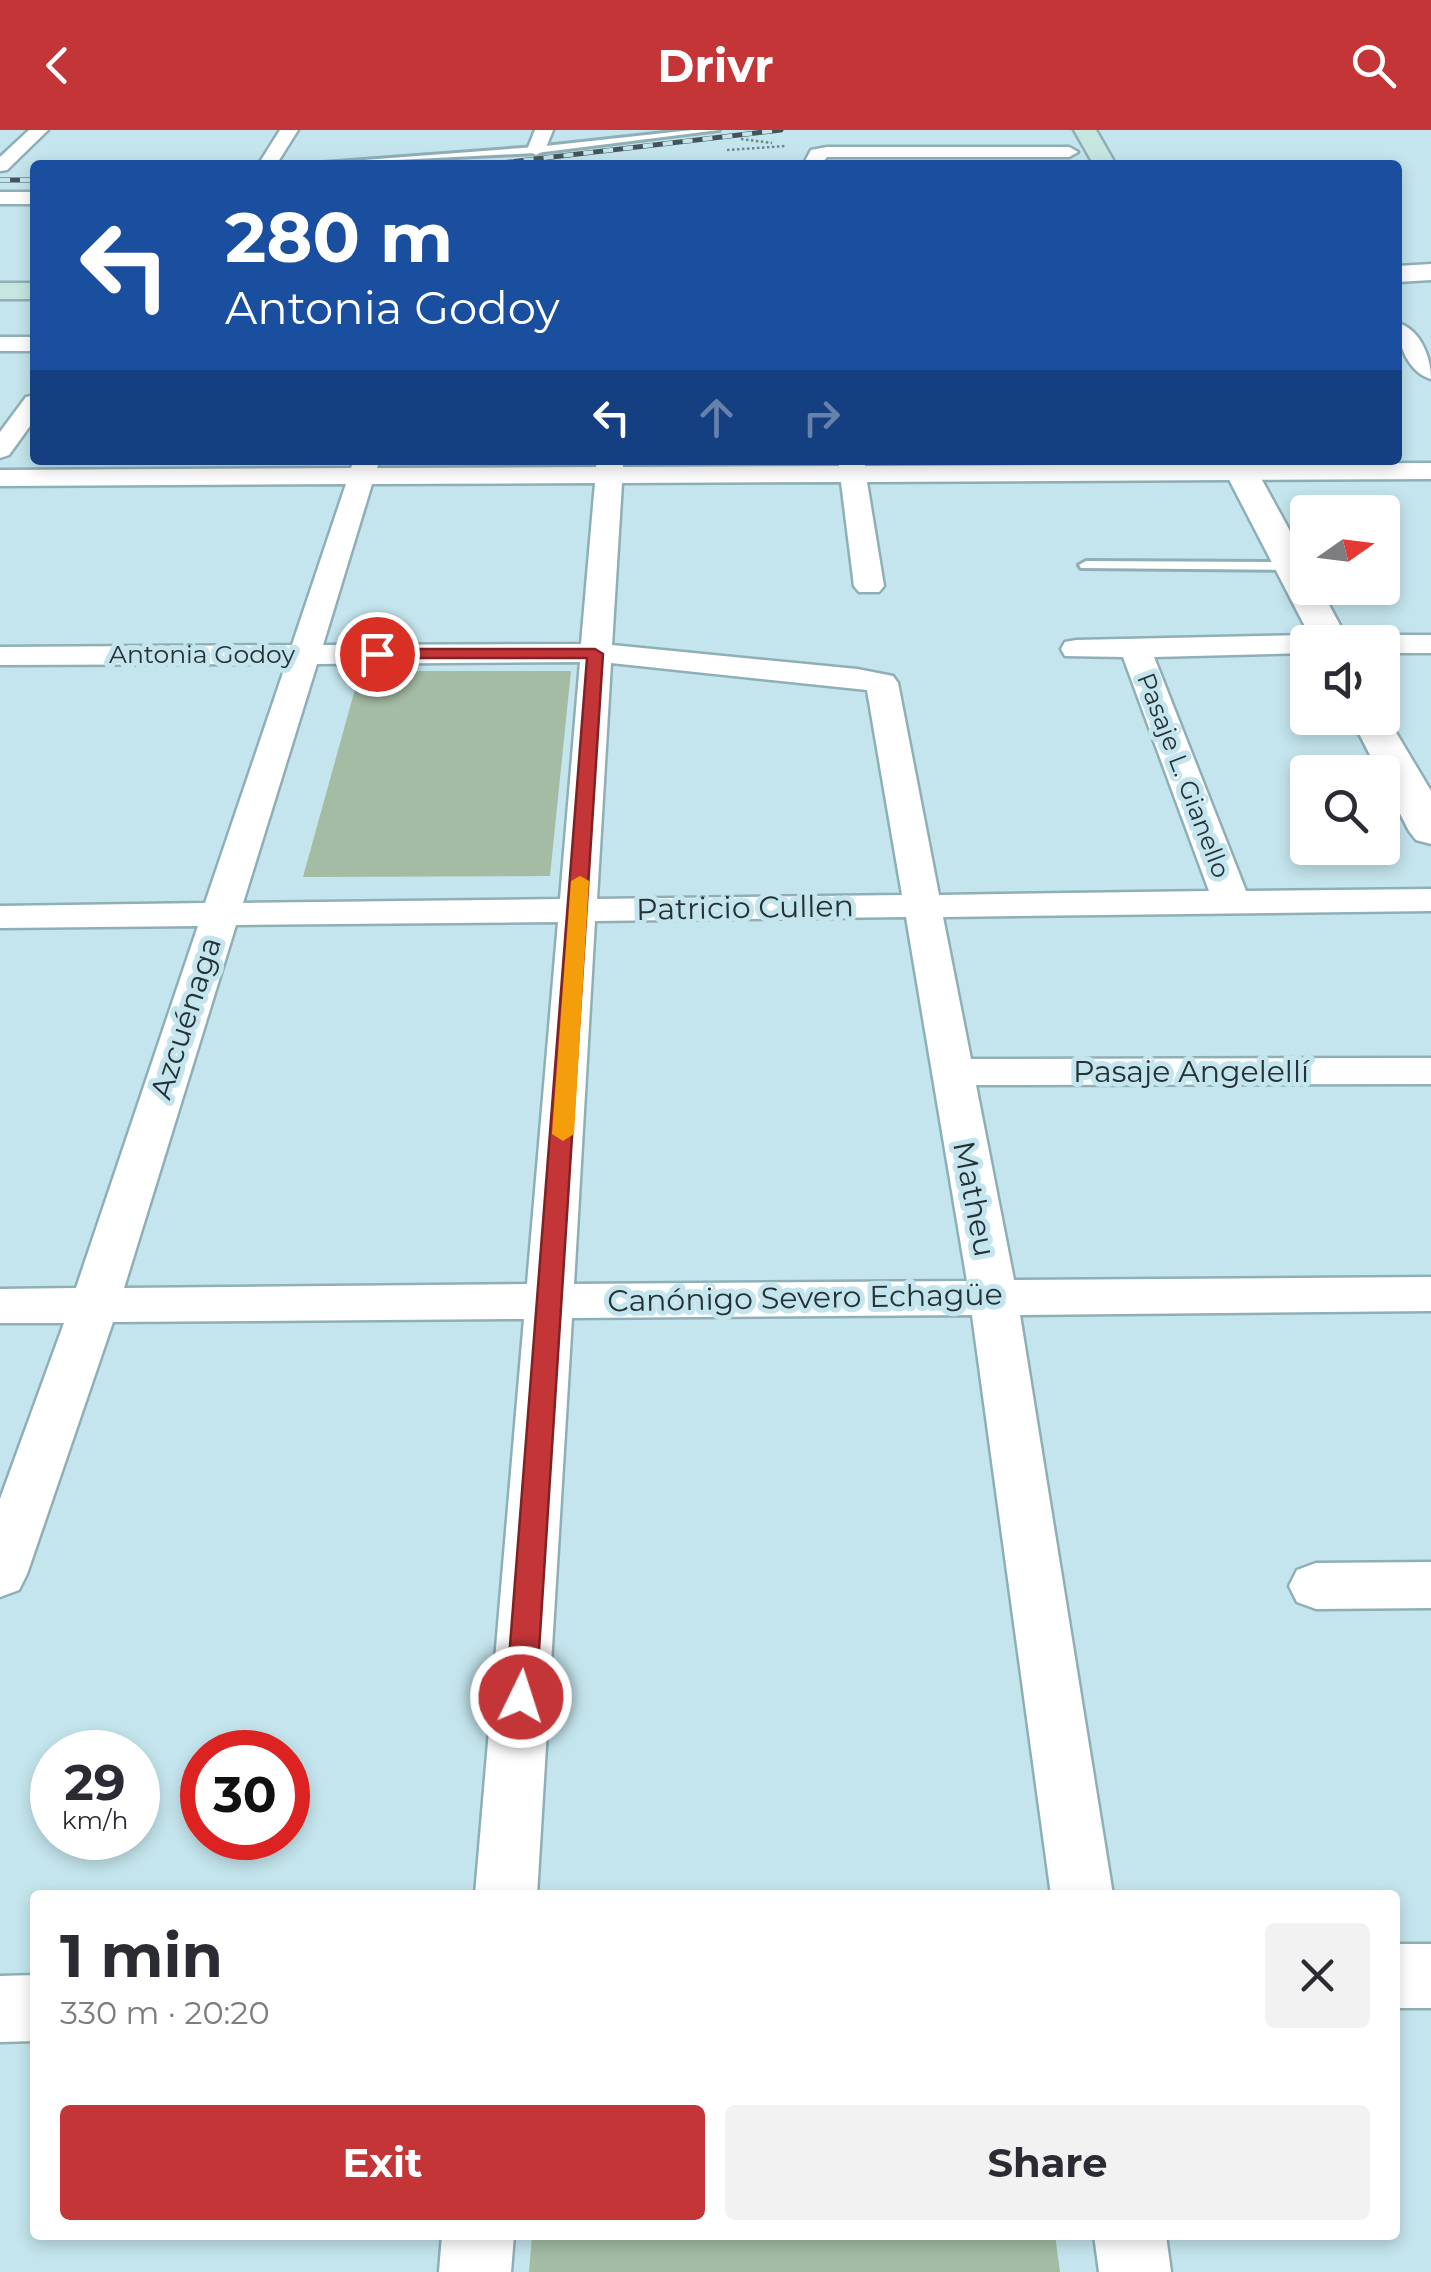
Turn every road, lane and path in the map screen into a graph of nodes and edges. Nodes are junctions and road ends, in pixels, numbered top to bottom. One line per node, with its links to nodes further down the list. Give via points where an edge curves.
1 (39, 130): 14 (street)
2 (289, 130): 10 (street)
3 (544, 130): 8 (street)
4 (715, 130): 8 (lane)
5 (1058, 130): 9 (main road)
6 (1085, 130): 13 (main road)
7 (741, 138): 12 (path)
8 (536, 150): 11 (lane)
9 (1072, 159): 12 (street)
10 (271, 160)
11 (380, 160)
12 (814, 160)
13 (1102, 160)
14 (1, 166): 15 (street)
15 (30, 166)
16 (0, 198): 17 (street)
17 (30, 198)
18 (1431, 272): 19 (street)
19 (1402, 274)
20 (0, 291): 21 (main road)
21 (30, 291)
22 (1402, 337): 25 (street)
23 (0, 344): 24 (street)
24 (30, 344)
25 (1431, 372)
26 (30, 409): 27 (street)
27 (0, 450)
28 (1238, 465): 29 (street); 32 (street); 35 (street)
29 (852, 466): 31 (street); 36 (street)
30 (364, 467): 31 (street); 33 (street); 42 (street, Azcuénaga)
31 (609, 467): 43 (street)
32 (1431, 470)
33 (0, 478)
34 (1086, 565): 35 (lane)
35 (1290, 566)
36 (869, 586)
37 (1290, 644): 40 (street)
38 (1400, 644): 39 (street)
39 (1431, 644)
40 (1136, 648): 41 (street); 49 (street, Pasaje L. Gianello)
41 (1076, 650)
42 (305, 654): 43 (street, Antonia Godoy); 44 (street, Antonia Godoy); 52 (street, Azcuénaga)
43 (595, 654): 45 (street, Antonia Godoy, via 671,656); 51 (street)
44 (0, 656)
45 (882, 683): 50 (street, Matheu)
46 (1380, 735): 47 (street)
47 (1431, 831)
48 (1431, 900): 49 (street, Patricio Cullen)
49 (1232, 903): 50 (street, Patricio Cullen)
50 (925, 906): 51 (street, Patricio Cullen); 55 (street, Matheu)
51 (578, 910): 52 (street, Patricio Cullen); 58 (street)
52 (219, 915): 53 (street, Patricio Cullen); 60 (street, Azcuénaga)
53 (0, 917)
54 (1431, 1071): 55 (street, Pasaje Angelellí)
55 (950, 1072): 57 (street, Matheu)
56 (1431, 1294): 57 (street, Canónigo Severo Echagüe)
57 (993, 1297): 58 (street, Canónigo Severo Echagüe); 65 (street, Matheu)
58 (552, 1301): 60 (street, Canónigo Severo Echagüe); 64 (street)
59 (0, 1306): 60 (street, Canónigo Severo Echagüe)
60 (94, 1307): 61 (street, Azcuénaga)
61 (0, 1574)
62 (1316, 1586): 63 (street)
63 (1431, 1586)
64 (506, 1890)
65 (1081, 1890)
66 (1400, 1976): 67 (street)
67 (1431, 1976)
68 (30, 2008): 69 (street)
69 (0, 2009)
70 (478, 2240): 72 (street)
71 (1131, 2240): 73 (street)
72 (475, 2272)
73 (1136, 2272)

